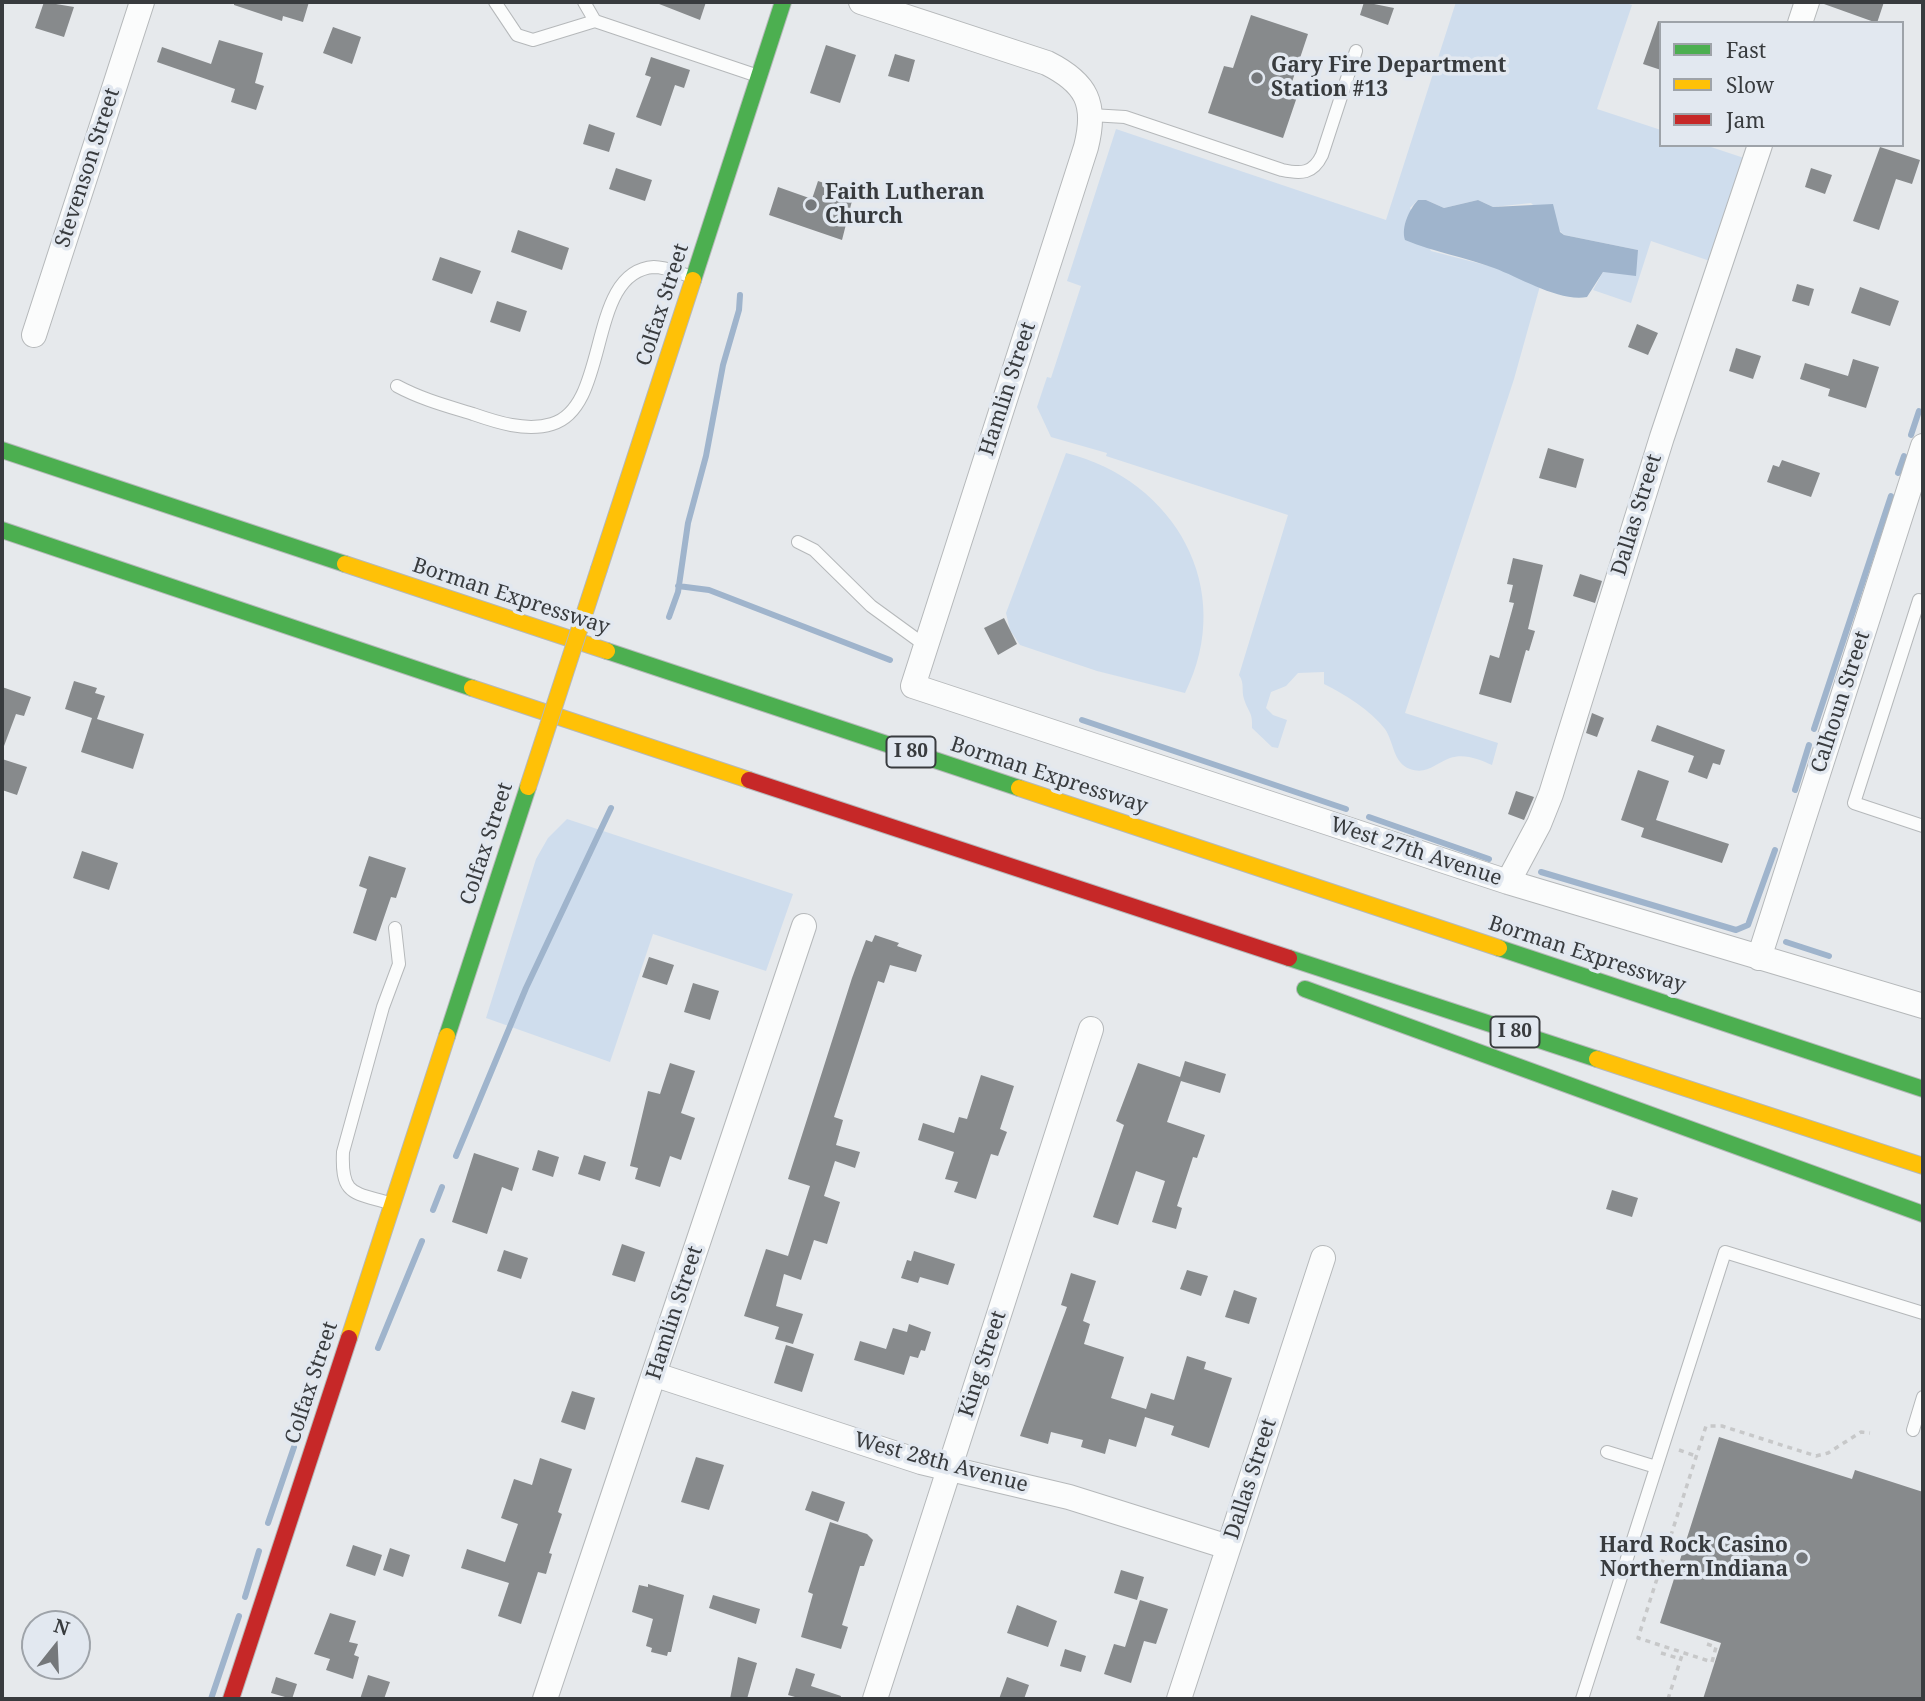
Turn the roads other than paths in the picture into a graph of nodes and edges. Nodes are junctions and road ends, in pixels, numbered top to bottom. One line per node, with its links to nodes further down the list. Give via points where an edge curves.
1 (142, 2): 14 (street, Stevenson Street)
2 (495, 2): 7 (lane, via 517,35 533,40)
3 (584, 2): 7 (lane)
4 (783, 2): 10 (main road, Colfax Street)
5 (860, 2): 11 (street, via 1038,59 1062,70)
6 (1807, 2): 8 (street)
7 (596, 21): 10 (lane)
8 (1801, 21)
9 (1356, 51): 11 (lane, via 1322,155 1305,173 1282,170)
10 (758, 76): 13 (main road, Colfax Street)
11 (1088, 103): 21 (street, Hamlin Street, via 1086,147)
12 (1759, 147): 24 (street, Dallas Street, via 1550,794)
13 (694, 277): 15 (lane, via 653,267 624,282 611,306 579,401 554,424 502,423); 37 (main road, Colfax Street, bridge)
14 (34, 335)
15 (397, 386)
16 (2, 450): 33 (main road, Borman Expressway / I 80)
17 (1921, 462): 29 (street, Calhoun Street)
18 (2, 530): 25 (main road, I 80)
19 (798, 542): 21 (lane, via 814,550 871,606)
20 (1923, 602): 23 (lane, via 1919,600 1854,803)
21 (926, 646): 22 (street, Hamlin Street)
22 (913, 686): 24 (street, West 27th Avenue)
23 (1923, 826)
24 (1508, 882): 29 (street, West 27th Avenue)
25 (1106, 897): 28 (main road); 36 (main road, I 80)
26 (804, 926): 41 (street, Hamlin Street, via 734,1127)
27 (395, 928): 37 (lane, via 399,964 343,1152 342,1174 353,1191)
28 (1219, 952)
29 (1759, 958): 31 (street, West 27th Avenue)
30 (1294, 985): 38 (main road)
31 (1923, 1006)
32 (1091, 1029): 46 (street, King Street)
33 (1821, 1055): 34 (main road); 35 (main road, Borman Expressway / I 80)
34 (1898, 1064)
35 (1923, 1090)
36 (1923, 1166)
37 (392, 1204): 48 (main road, Colfax Street)
38 (1923, 1214)
39 (1323, 1258): 47 (street, Dallas Street)
40 (1923, 1313): 45 (lane, via 1725,1252)
41 (656, 1375): 46 (street, West 28th Avenue); 49 (street, Hamlin Street)
42 (1923, 1397): 43 (lane)
43 (1913, 1430)
44 (1607, 1452): 45 (lane)
45 (1656, 1467): 52 (lane)
46 (949, 1470): 47 (street, West 28th Avenue, via 1069,1497); 50 (street, King Street)
47 (1228, 1546): 51 (street, Dallas Street)
48 (231, 1699)
49 (545, 1699)
50 (875, 1699)
51 (1179, 1699)
52 (1582, 1699)

